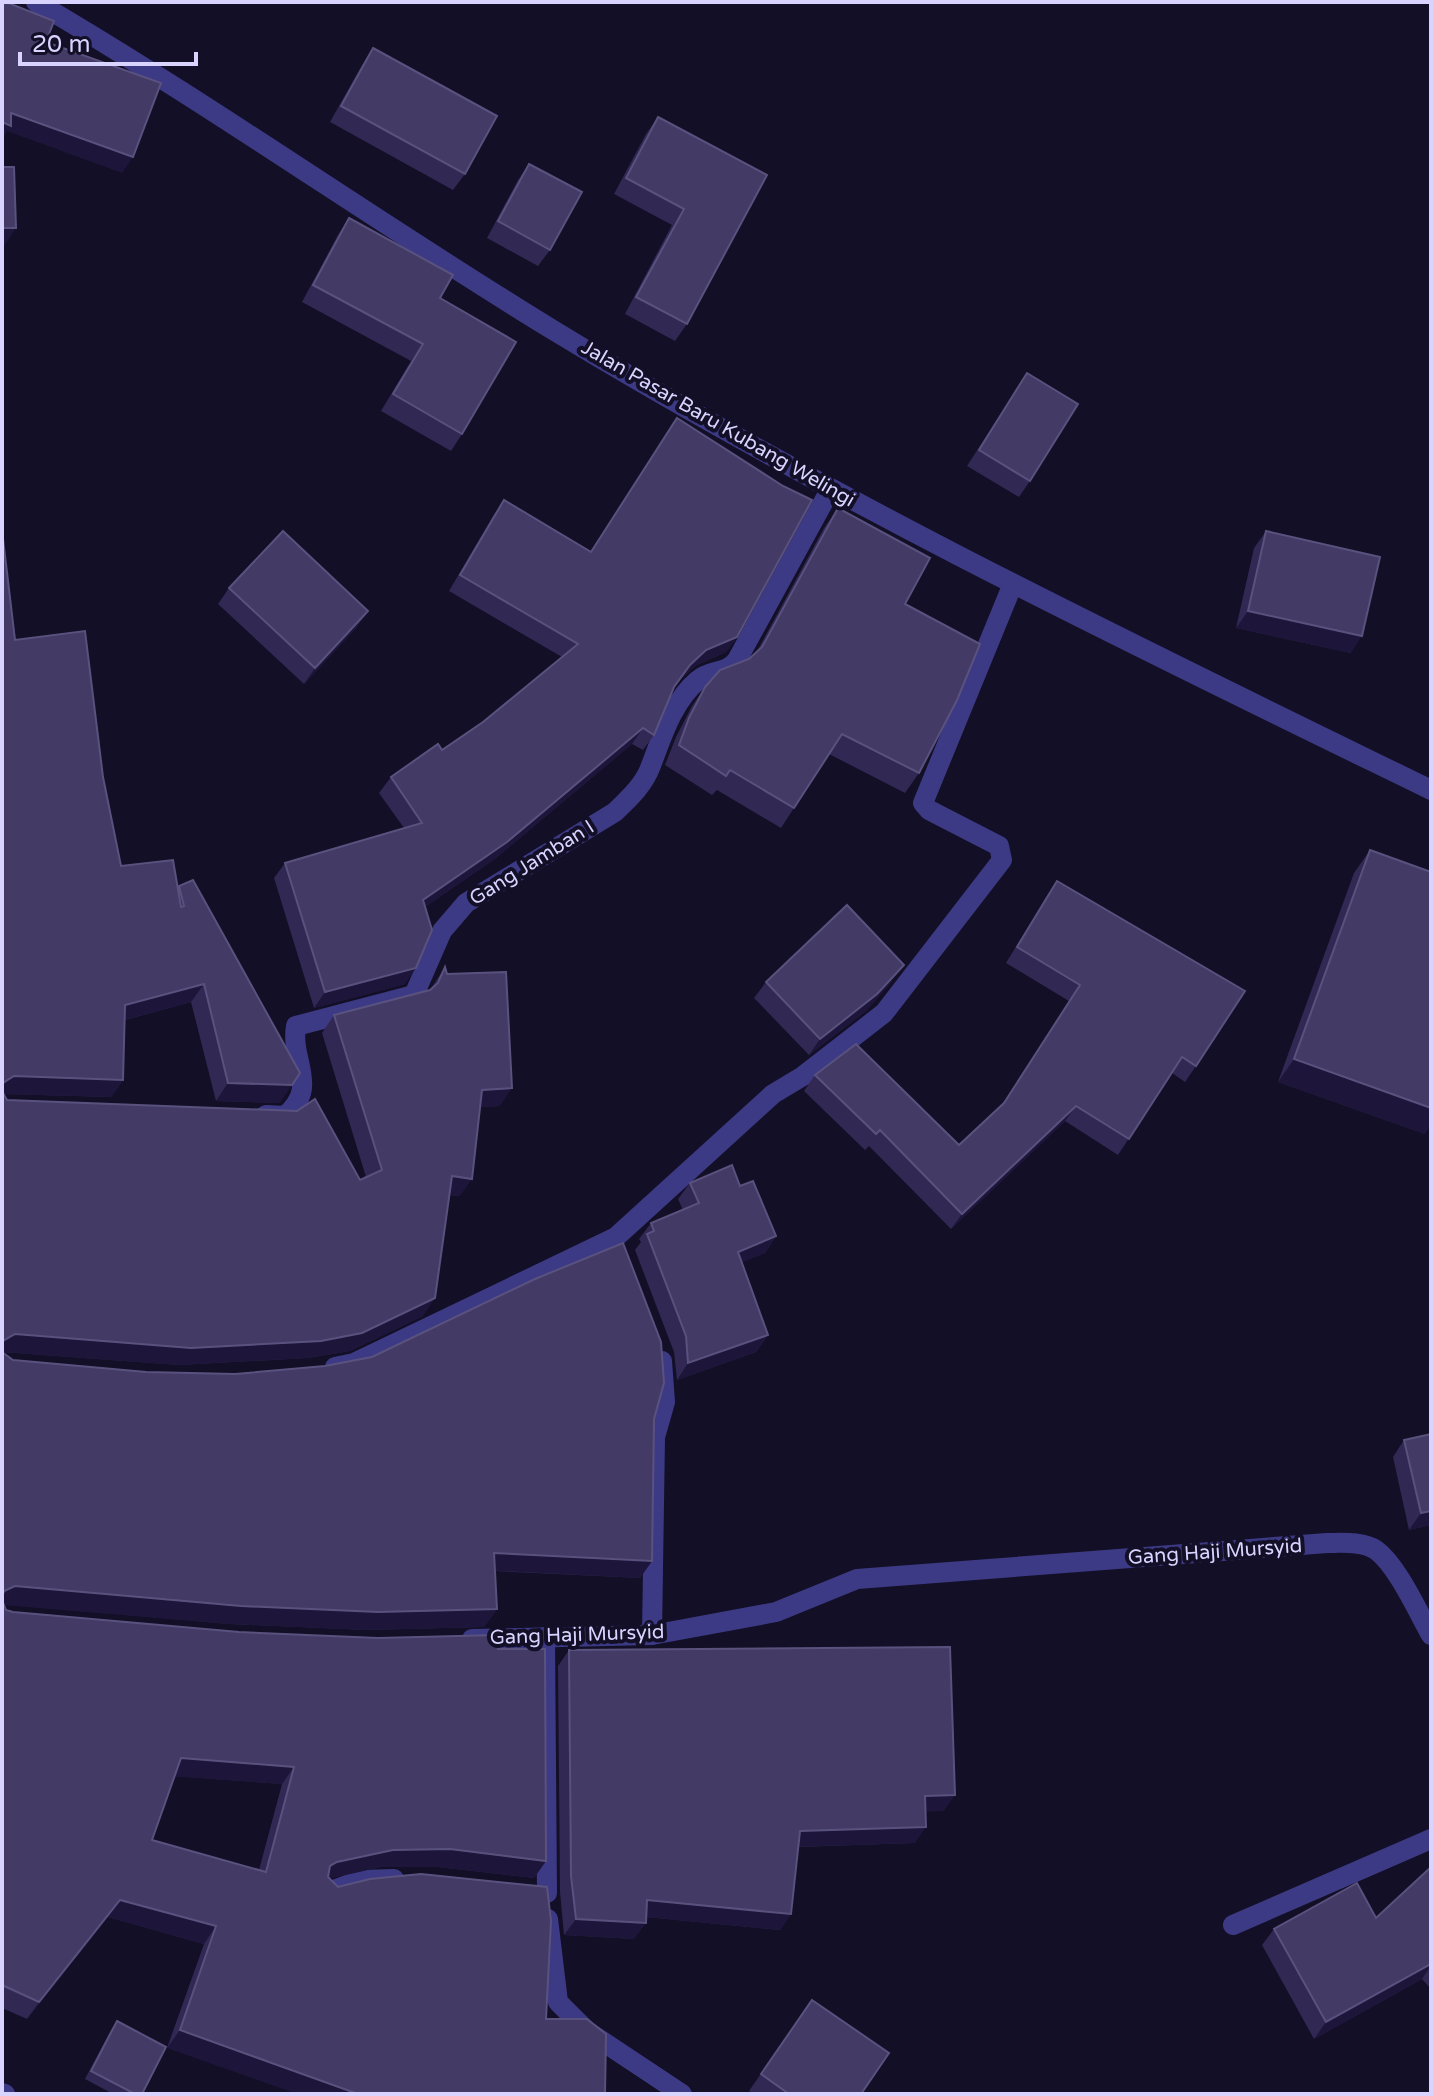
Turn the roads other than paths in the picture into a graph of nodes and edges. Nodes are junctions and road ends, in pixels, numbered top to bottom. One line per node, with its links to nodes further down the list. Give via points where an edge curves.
1 (36, 2): 2 (street, Jalan Pasar Baru Kubang Welingi, via 554,330)
2 (830, 490): 3 (street, Jalan Pasar Baru Kubang Welingi); 5 (street, Gang Jamban I, via 737,660 699,679 679,704 635,792 615,812 466,903 442,931 414,995 296,1026 304,1089 297,1106 285,1116)
3 (1012, 586): 4 (street, Jalan Pasar Baru Kubang Welingi); 7 (street, via 923,803 999,846 1002,860 884,1013 773,1094 619,1245 354,1363)
4 (1431, 790)
5 (248, 1115)
6 (657, 1346): 8 (street, via 665,1402 655,1437)
7 (317, 1371)
8 (652, 1635): 9 (street, Gang Haji Mursyid, via 776,1612 857,1579 1352,1543 1375,1549 1391,1567); 10 (street, Gang Haji Mursyid)
9 (1431, 1635)
10 (545, 1637): 11 (street, Gang Haji Mursyid); 16 (street, via 539,1892 558,2002 587,2031)
11 (457, 1639)
12 (1431, 1839): 15 (street)
13 (413, 1879): 14 (street, via 360,1880)
14 (328, 1892)
15 (1233, 1925)
16 (682, 2094)

